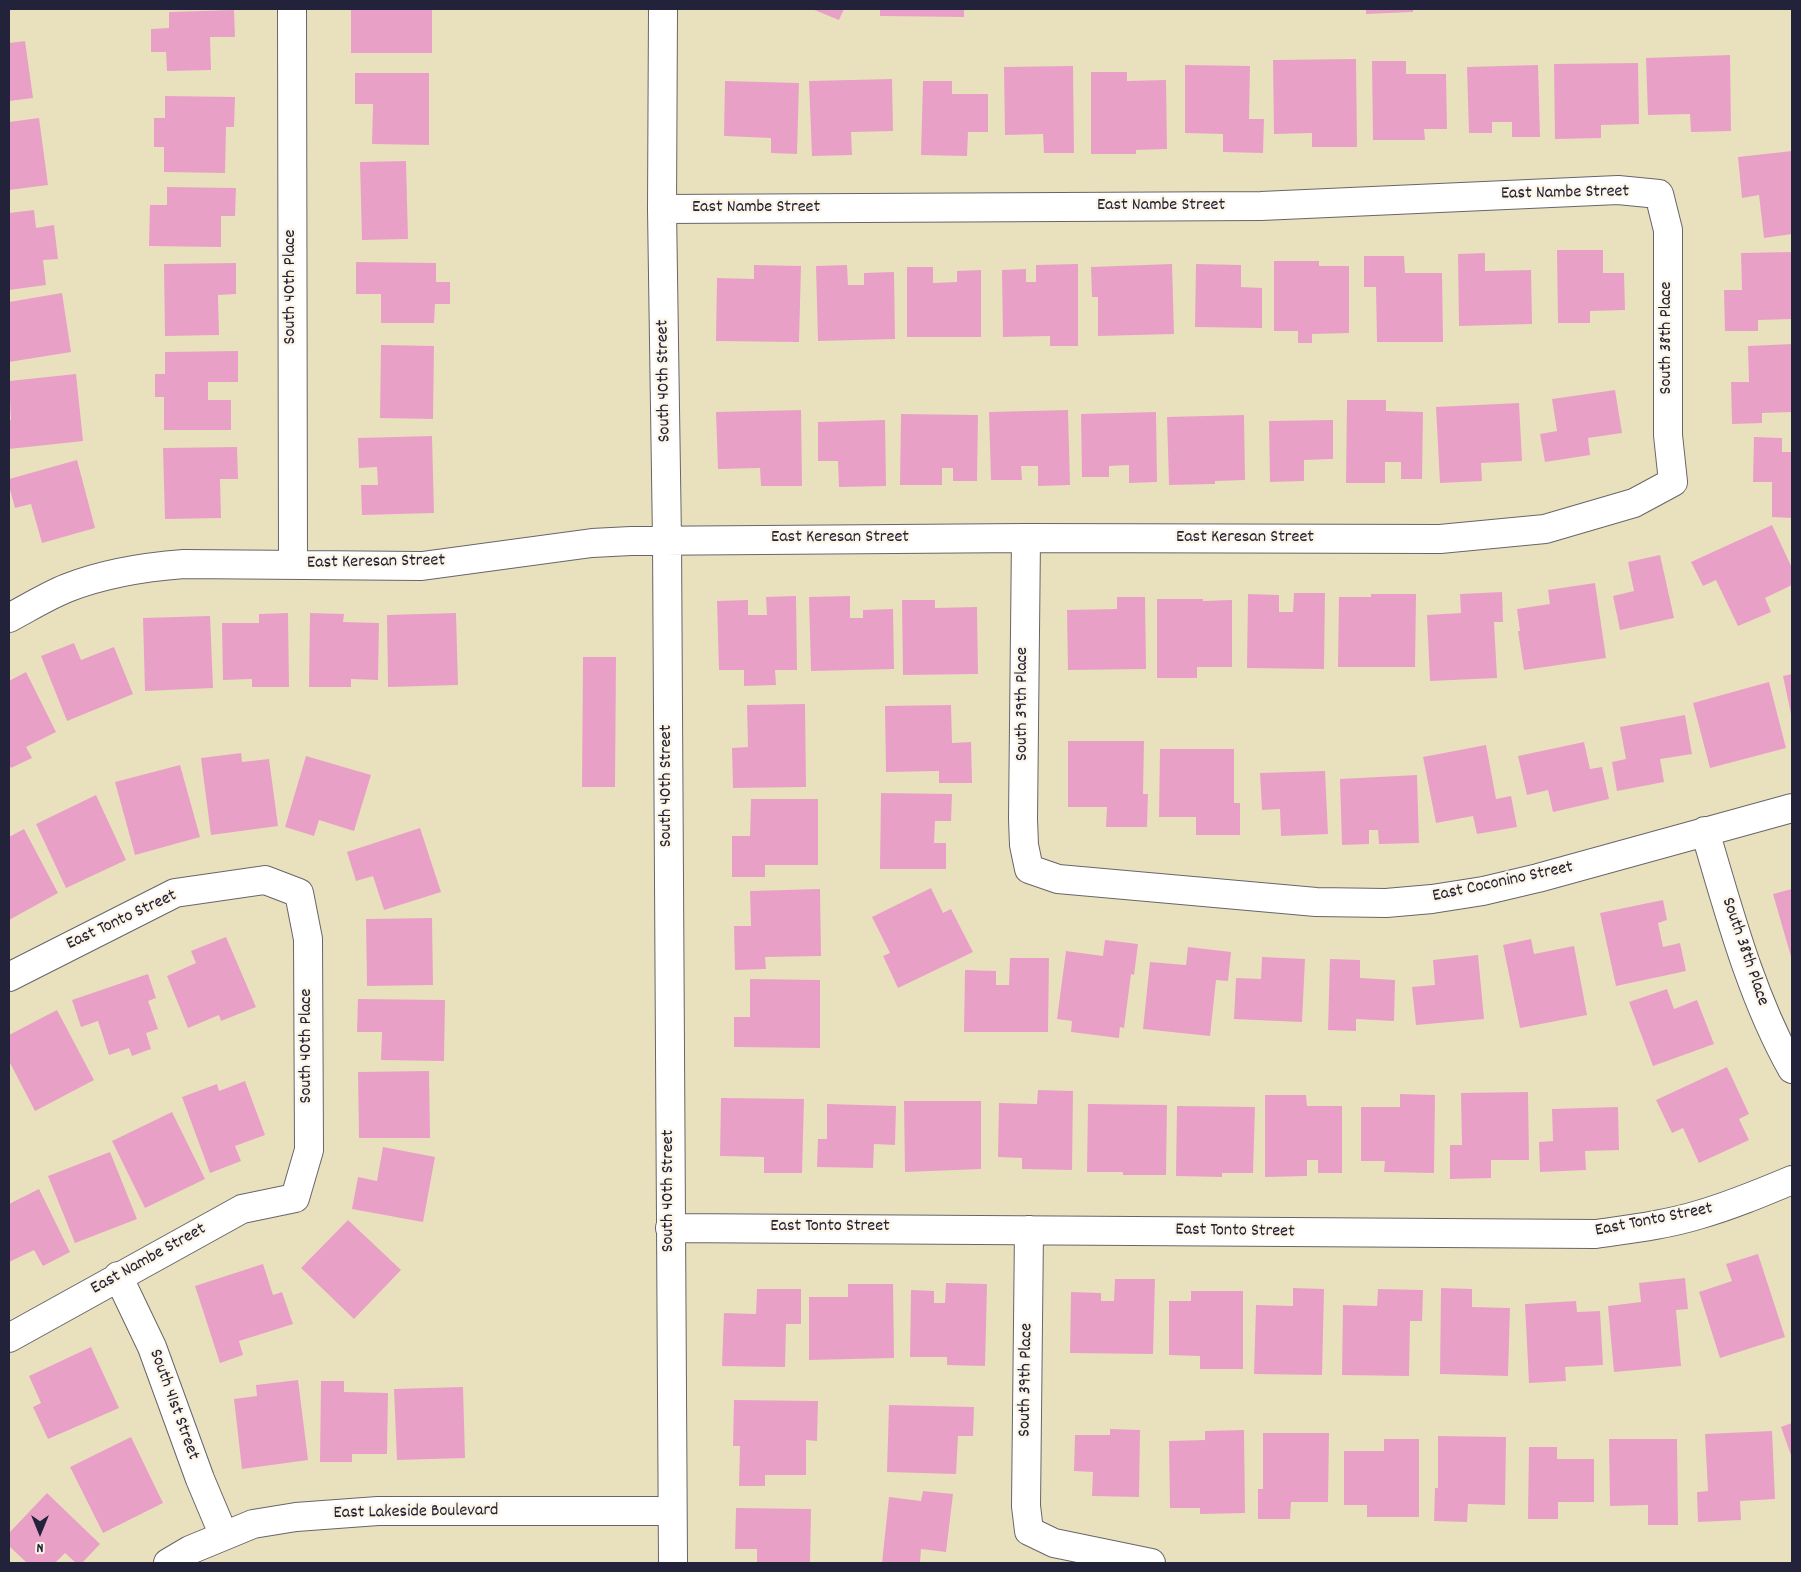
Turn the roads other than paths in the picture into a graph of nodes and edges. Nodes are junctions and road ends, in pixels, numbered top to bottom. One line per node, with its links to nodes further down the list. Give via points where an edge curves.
1 (292, 9): 8 (street, South 40th Place)
2 (663, 9): 4 (street, South 40th Street)
3 (1659, 194): 4 (street, East Nambe Street, via 1618,190 1261,206); 5 (street, South 38th Place, via 1668,230 1668,435)
4 (662, 209): 7 (street, South 40th Street)
5 (1673, 482): 6 (street, East Keresan Street, via 1634,503 1545,529 1440,539)
6 (1026, 538): 7 (street, East Keresan Street); 12 (street, South 39th Place, via 1023,819)
7 (667, 540): 8 (street, East Keresan Street, via 592,542 422,566); 18 (street, South 40th Street)
8 (293, 564): 9 (street, East Keresan Street, via 146,567 67,588)
9 (9, 618)
10 (1792, 808): 11 (street, East Coconino Street)
11 (1705, 831): 12 (street, East Coconino Street, via 1483,891 1386,903 1316,902 1058,879); 15 (street, South 38th Place, via 1735,932)
12 (1029, 869)
13 (299, 893): 14 (street, East Tonto Street, via 265,880 175,893); 17 (street, South 40th Place, via 308,939 309,1150)
14 (9, 977)
15 (1792, 1070)
16 (1792, 1180): 19 (street, East Tonto Street, via 1748,1199 1697,1215 1596,1234)
17 (295, 1198): 20 (street, East Nambe Street, via 242,1209)
18 (670, 1228): 19 (street, East Tonto Street); 22 (street, South 40th Street)
19 (1029, 1230): 26 (street, South 39th Place, via 1026,1506 1030,1531 1054,1543)
20 (118, 1276): 21 (street, East Nambe Street); 23 (street, South 41st Street, via 152,1347)
21 (9, 1338)
22 (672, 1511): 23 (street, East Lakeside Boulevard, via 378,1511 296,1517 253,1524); 25 (street, South 40th Street)
23 (224, 1536): 24 (street, East Lakeside Boulevard)
24 (168, 1563)
25 (673, 1563)
26 (1151, 1563)

